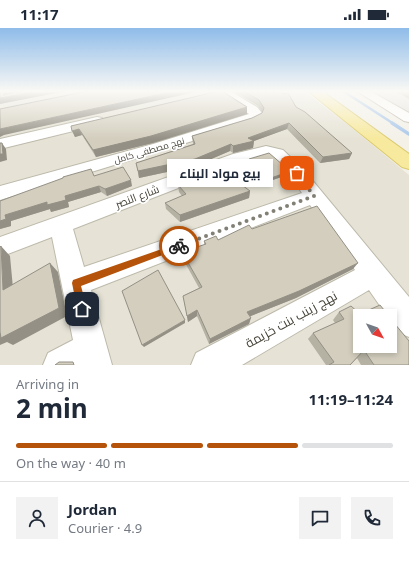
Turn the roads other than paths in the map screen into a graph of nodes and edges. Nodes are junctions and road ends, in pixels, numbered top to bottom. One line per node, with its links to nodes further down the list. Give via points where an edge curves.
1 (247, 107): 10 (street, نهج مصطفى كامل, via 256,113 255,116)
2 (335, 107): 9 (main road)
3 (350, 107): 8 (main road)
4 (389, 107): 5 (street)
5 (409, 118)
6 (106, 119): 7 (street)
7 (0, 144)
8 (409, 148)
9 (409, 162)
10 (0, 193)
11 (314, 196): 12 (street, شارع النصر, via 279,153 267,150); 14 (street, شارع النصر); 15 (street)
12 (61, 225): 13 (street, شارع النصر); 15 (street)
13 (0, 247)
14 (373, 274): 16 (street, شارع النصر); 19 (street, نهج زينب بنت خزيمة)
15 (76, 283): 17 (street)
16 (409, 321)
17 (93, 357): 18 (street)
18 (60, 365)
19 (208, 365)

